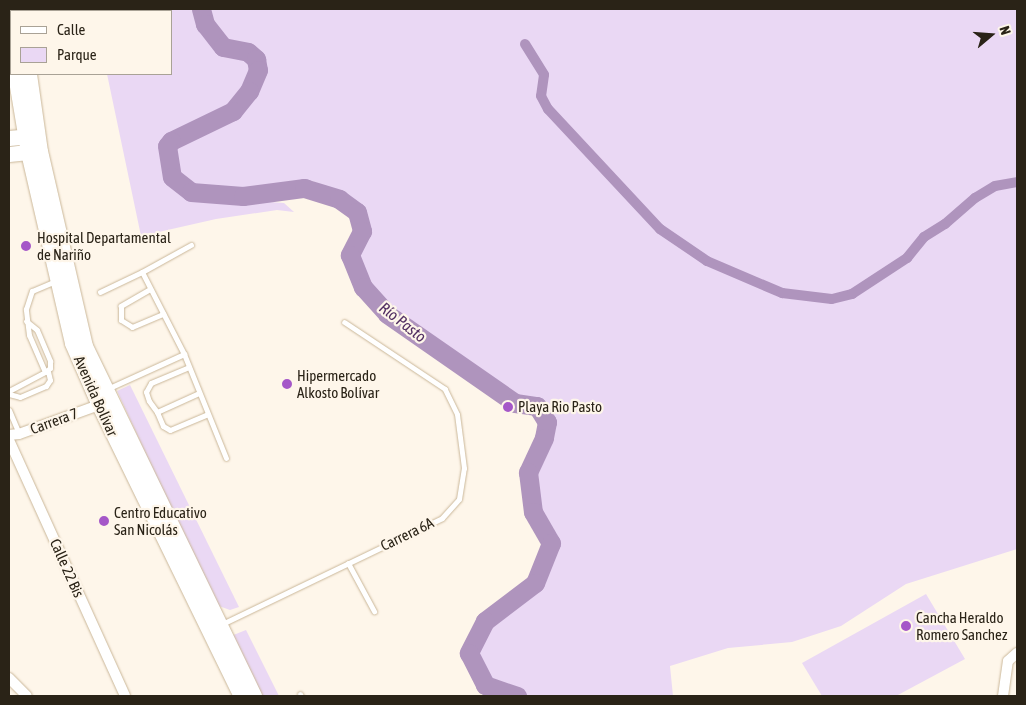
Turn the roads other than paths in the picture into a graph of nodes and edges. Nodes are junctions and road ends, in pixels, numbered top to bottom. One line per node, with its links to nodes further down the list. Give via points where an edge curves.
1 (15, 75): 3 (main road, Avenida Bolívar)
2 (29, 75): 3 (main road, Avenida Bolívar)
3 (31, 136): 4 (main road); 5 (main road, Avenida Bolívar)
4 (9, 138)
5 (34, 152): 6 (main road); 9 (main road, Avenida Bolívar); 18 (main road, Avenida Bolívar, via 85,346)
6 (9, 154)
7 (191, 245): 8 (lane)
8 (142, 272): 10 (lane); 11 (lane)
9 (58, 280): 13 (lane, via 32,291 27,302); 21 (main road, Avenida Bolívar, via 72,343)
10 (150, 289): 12 (lane); 12 (lane, via 121,306 121,320 132,326)
11 (100, 292)
12 (163, 314): 15 (lane)
13 (26, 321): 17 (lane); 17 (lane, via 37,330 50,361)
14 (344, 322): 28 (lane, Carrera 6A, via 445,389 456,414 464,468 459,499 442,518)
15 (184, 354): 16 (lane); 18 (lane)
16 (189, 367): 20 (lane); 23 (lane, via 148,386 146,392)
17 (46, 371): 19 (lane); 19 (lane, via 50,380 46,386 20,397)
18 (106, 389): 30 (main road, Avenida Bolívar)
19 (9, 392)
20 (199, 393): 23 (lane); 24 (lane)
21 (99, 405): 25 (street, Carrera 7); 35 (main road, Avenida Bolívar)
22 (9, 410): 25 (lane)
23 (157, 412): 24 (lane, via 163,426 170,430)
24 (208, 414): 27 (lane)
25 (14, 435)
26 (9, 440): 34 (street, Calle 22 Bis)
27 (226, 458)
28 (348, 563): 29 (lane); 30 (lane, Carrera 6A)
29 (374, 611)
30 (220, 625): 36 (main road, Avenida Bolívar)
31 (1016, 653): 37 (street, via 1008,661)
32 (9, 679): 33 (street)
33 (27, 696)
34 (125, 696)
35 (241, 696)
36 (254, 696)
37 (1003, 696)

